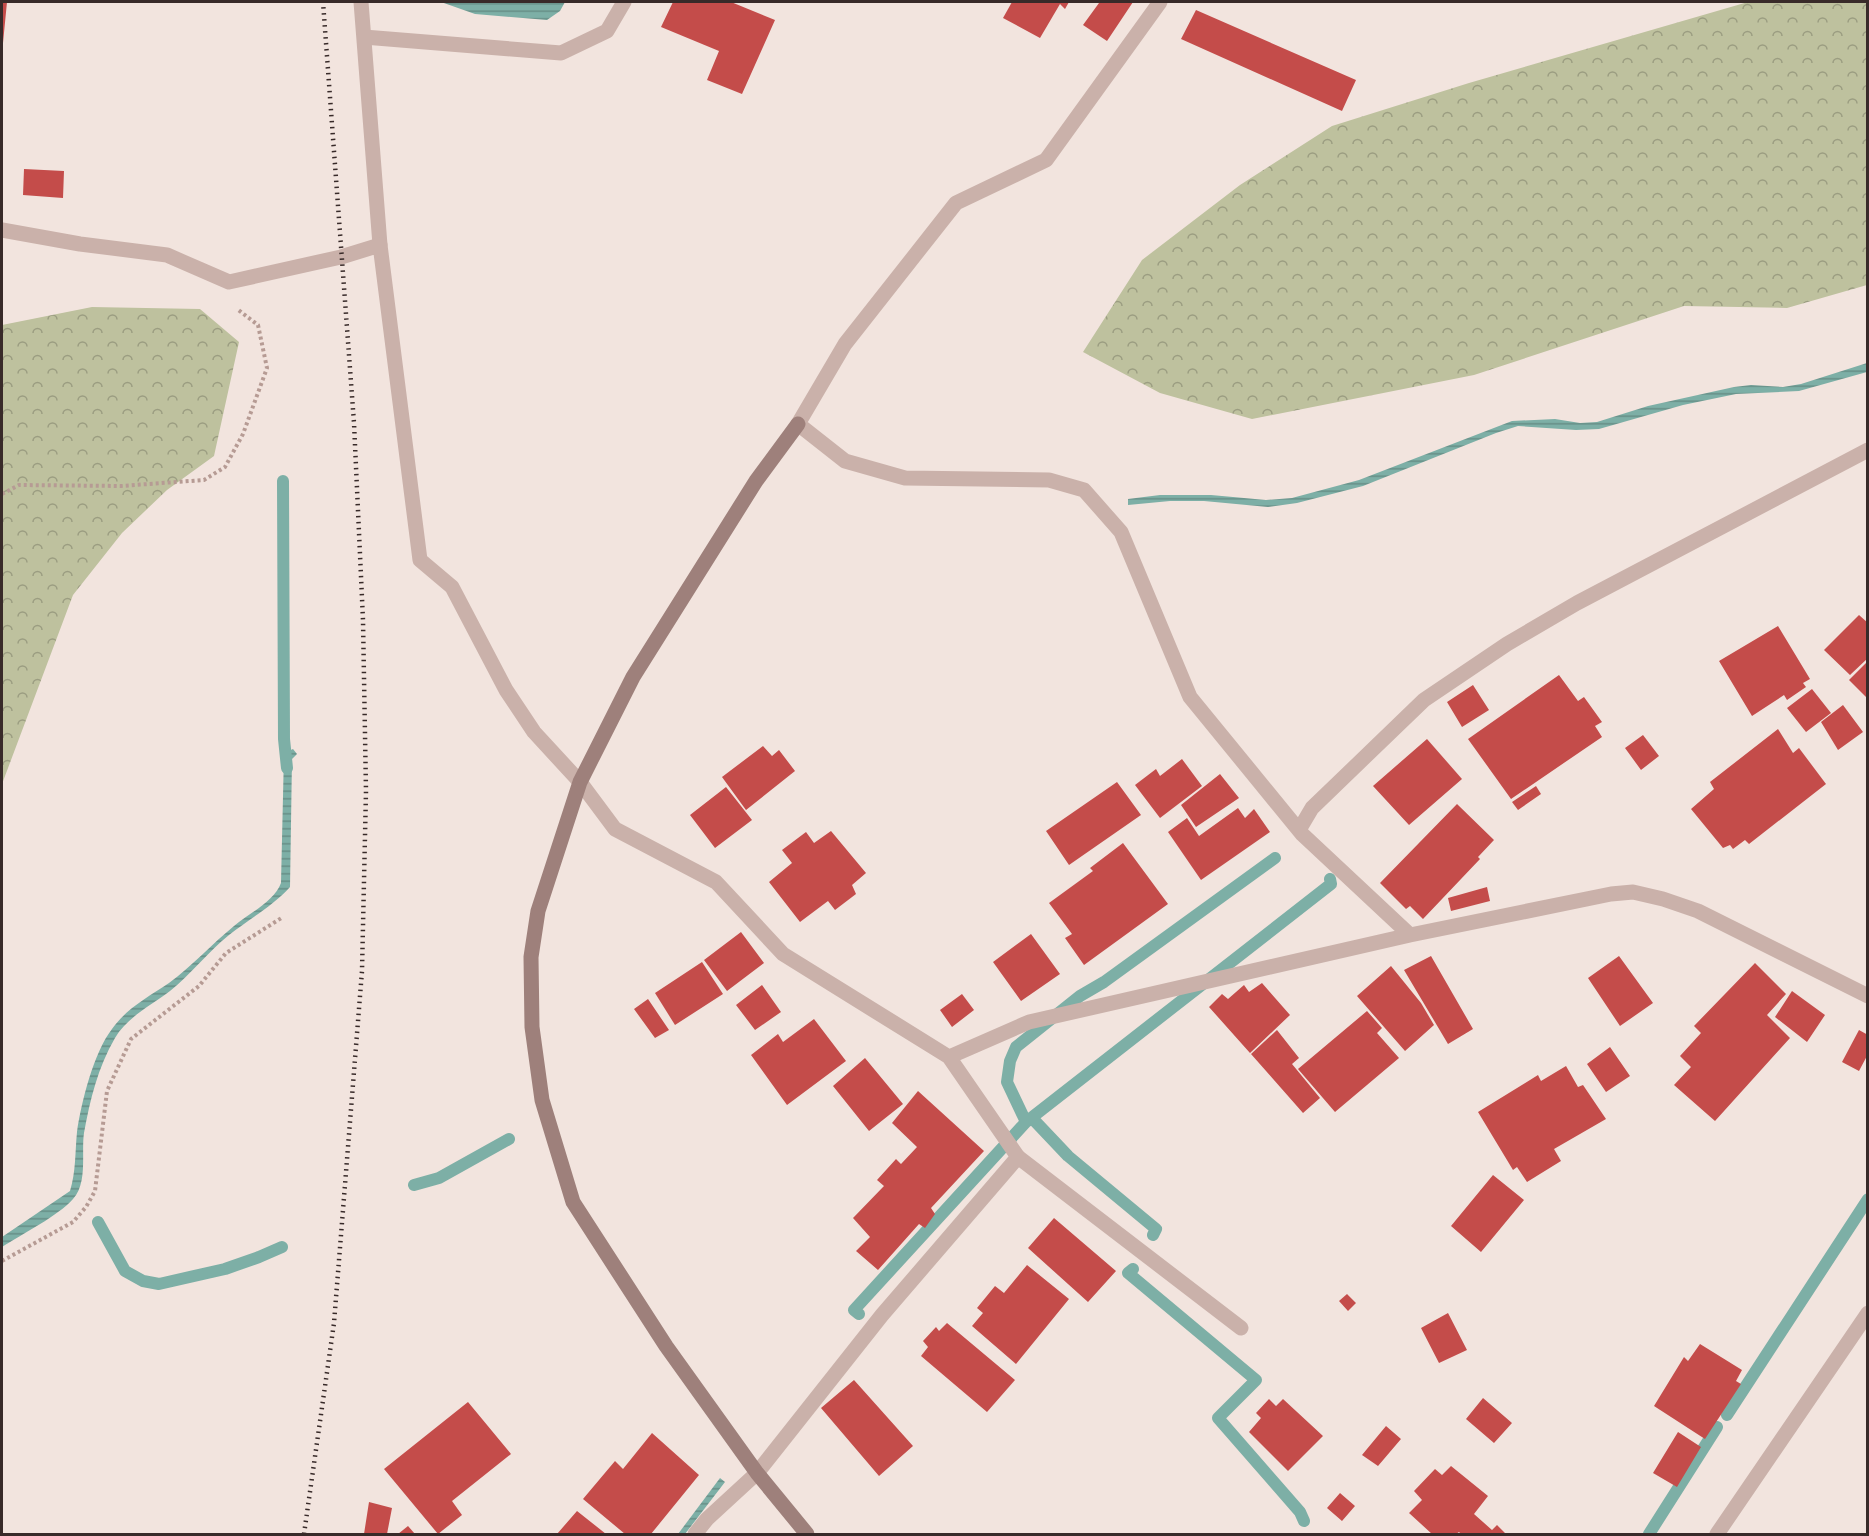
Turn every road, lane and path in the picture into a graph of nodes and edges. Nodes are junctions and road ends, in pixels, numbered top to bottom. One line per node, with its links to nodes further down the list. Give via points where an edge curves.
1 (361, 2): 4 (street)
2 (624, 2): 4 (street, via 607,31 561,53)
3 (1160, 2): 8 (street, via 1046,160 956,203 845,344)
4 (363, 37): 6 (street)
5 (2, 230): 6 (street, via 167,255 229,282)
6 (380, 245): 11 (street, via 420,560 452,587 511,699 534,732)
7 (231, 304): 10 (path, via 258,325 267,368 243,434 225,466 204,480 121,486 19,485)
8 (798, 424): 11 (street, via 756,481 633,677); 12 (street, via 845,461 905,478 1049,480 1084,490 1120,532 1190,697)
9 (1868, 450): 12 (street, via 1507,644 1424,700 1312,808)
10 (2, 494)
11 (580, 782): 16 (street, via 615,829 716,882 783,954); 21 (street, via 538,911 531,957 532,1027 542,1100 573,1202 666,1346)
12 (1299, 830): 14 (street)
13 (283, 917): 18 (path, via 226,953 199,986 131,1039 107,1091 95,1191 86,1207 73,1222)
14 (1410, 935): 15 (street, via 1633,892 1698,912); 16 (street, via 1029,1022)
15 (1868, 996)
16 (949, 1057): 17 (street)
17 (1018, 1157): 20 (street); 21 (street, via 882,1315)
18 (2, 1261)
19 (1868, 1312): 24 (street)
20 (1241, 1328)
21 (757, 1473): 22 (street); 23 (street)
22 (695, 1534)
23 (807, 1534)
24 (1717, 1534)

